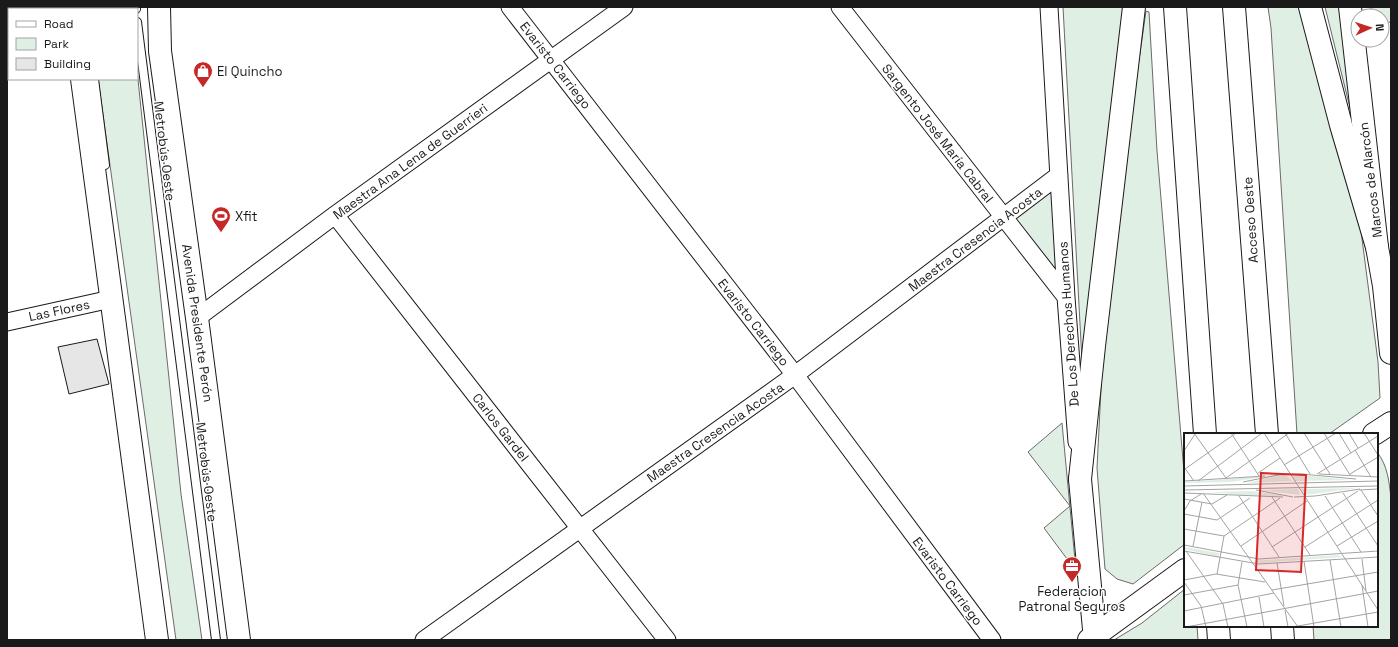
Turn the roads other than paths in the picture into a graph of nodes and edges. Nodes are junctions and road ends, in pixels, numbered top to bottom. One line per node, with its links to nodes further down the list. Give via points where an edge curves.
1 (159, 7): 22 (main road, Avenida Presidente Perón, via 160,51)
2 (510, 7): 12 (street, Evaristo Carriego)
3 (624, 7): 12 (street, Maestra Ana Lena de Guerrieri)
4 (840, 7): 18 (street, Sargento José María Cabral)
5 (1049, 7): 16 (street, De Los Derechos Humanos)
6 (1134, 7): 30 (main road)
7 (1175, 7): 27 (main road)
8 (1234, 7): 28 (main road, Acceso Oeste)
9 (1310, 7): 19 (main road)
10 (1350, 7): 19 (main road, Marcos de Alarcón)
11 (138, 30): 37 (lane, Metrobús Oeste)
12 (551, 59): 17 (street, Maestra Ana Lena de Guerrieri); 25 (street, Evaristo Carriego)
13 (82, 80): 21 (main road)
14 (94, 80): 15 (lane)
15 (106, 174)
16 (1058, 175): 18 (street, Maestra Cresencia Acosta); 20 (street, De Los Derechos Humanos)
17 (335, 215): 22 (street, Maestra Ana Lena de Guerrieri); 31 (street, Carlos Gardel)
18 (1003, 218): 20 (street, Sargento José María Cabral); 25 (street, Maestra Cresencia Acosta)
19 (1377, 247): 24 (main road, Marcos de Alarcón)
20 (1066, 297): 30 (street, De Los Derechos Humanos)
21 (111, 299): 23 (street, Las Flores); 36 (main road)
22 (198, 318): 38 (main road, Avenida Presidente Perón)
23 (7, 322)
24 (1391, 353)
25 (795, 375): 31 (street, Maestra Cresencia Acosta); 41 (street, Evaristo Carriego)
26 (1391, 423): 29 (main road)
27 (1205, 433)
28 (1267, 433)
29 (1376, 433)
30 (1080, 479): 35 (main road, De Los Derechos Humanos)
31 (580, 528): 39 (street, Maestra Cresencia Acosta); 40 (street, Carlos Gardel)
32 (1184, 571): 35 (main road)
33 (1218, 627): 42 (main road)
34 (1282, 627): 43 (main road)
35 (1093, 639)
36 (158, 640)
37 (216, 640)
38 (239, 640)
39 (424, 640)
40 (666, 640)
41 (992, 640)
42 (1219, 640)
43 (1283, 640)

